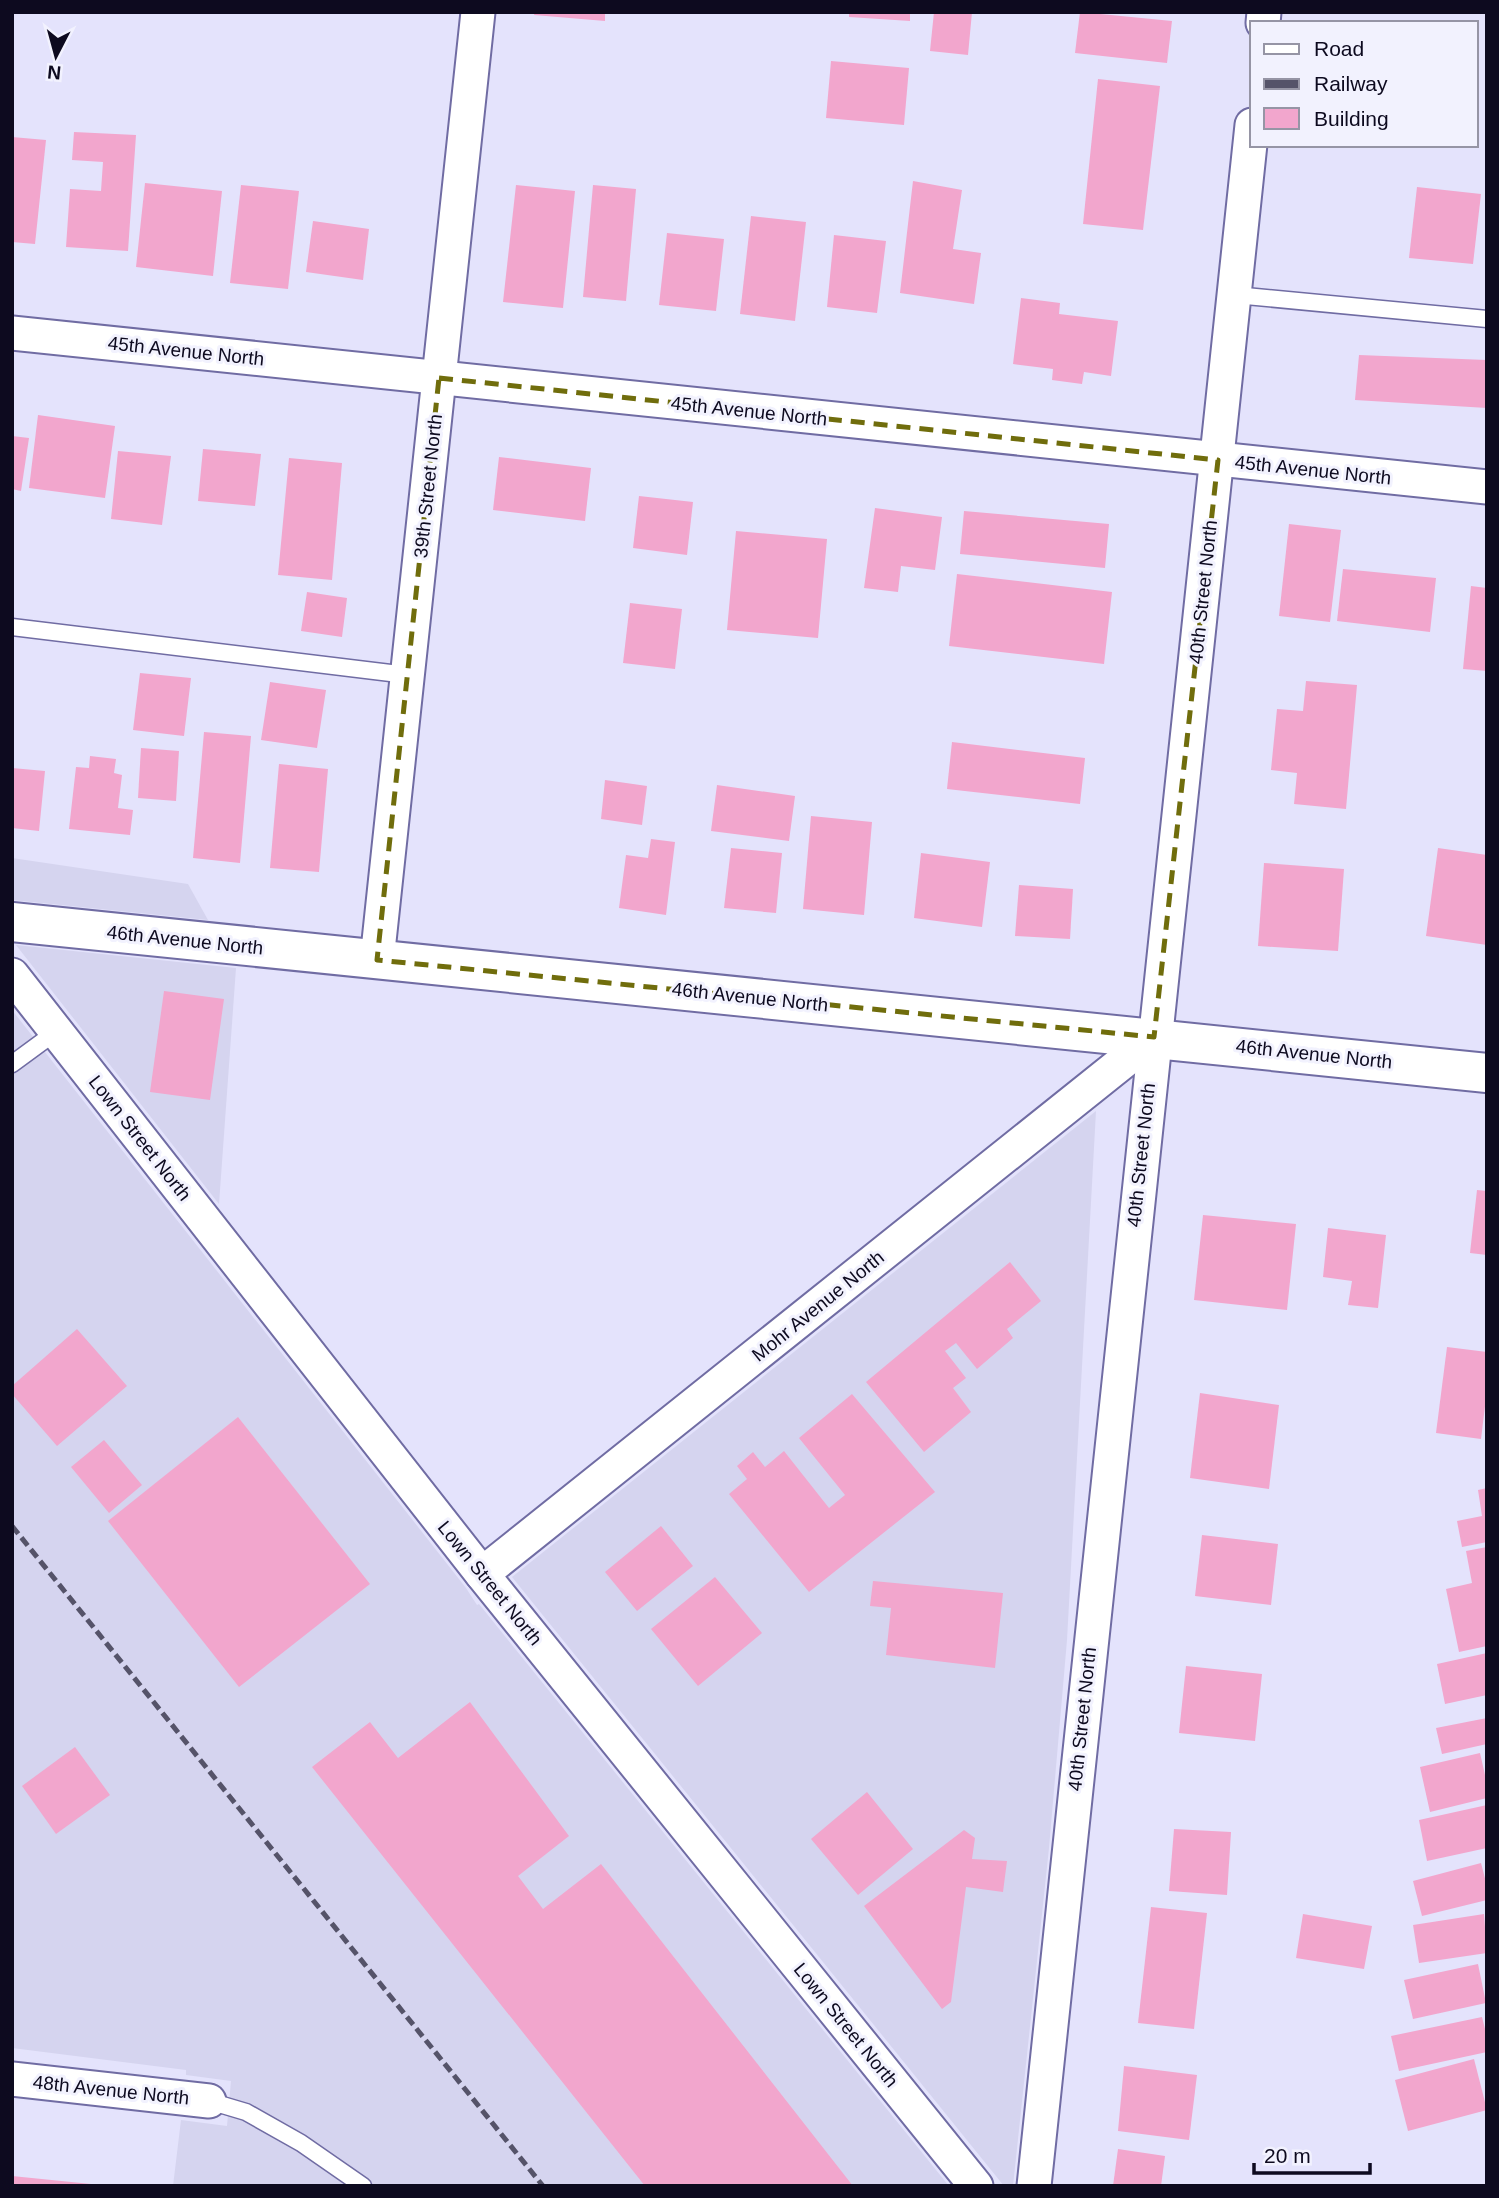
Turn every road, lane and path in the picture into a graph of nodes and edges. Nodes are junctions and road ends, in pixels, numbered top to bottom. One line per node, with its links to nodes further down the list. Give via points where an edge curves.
1 (478, 12): 6 (street, 39th Street North)
2 (1250, 145): 3 (street, 40th Street North)
3 (1235, 295): 4 (lane); 7 (street, 40th Street North)
4 (1487, 319)
5 (12, 332): 6 (street, 45th Avenue North)
6 (439, 379): 7 (street, 45th Avenue North); 10 (street, 39th Street North)
7 (1218, 460): 8 (street, 45th Avenue North); 15 (street, 40th Street North)
8 (1487, 487)
9 (12, 627): 10 (lane)
10 (407, 675): 12 (street, 39th Street North)
11 (12, 922): 12 (street, 46th Avenue North)
12 (377, 960): 15 (street, 46th Avenue North)
13 (12, 975): 14 (street, Lown Street North)
14 (57, 1031): 16 (lane); 18 (street, Lown Street North)
15 (1154, 1037): 17 (street, 46th Avenue North); 18 (street, Mohr Avenue North); 23 (street, 40th Street North)
16 (12, 1063)
17 (1487, 1073)
18 (482, 1574): 22 (street, Lown Street North)
19 (12, 2079): 20 (street, 48th Avenue North)
20 (209, 2101): 21 (lane, via 246,2112)
21 (363, 2186)
22 (976, 2186)
23 (1034, 2186)

